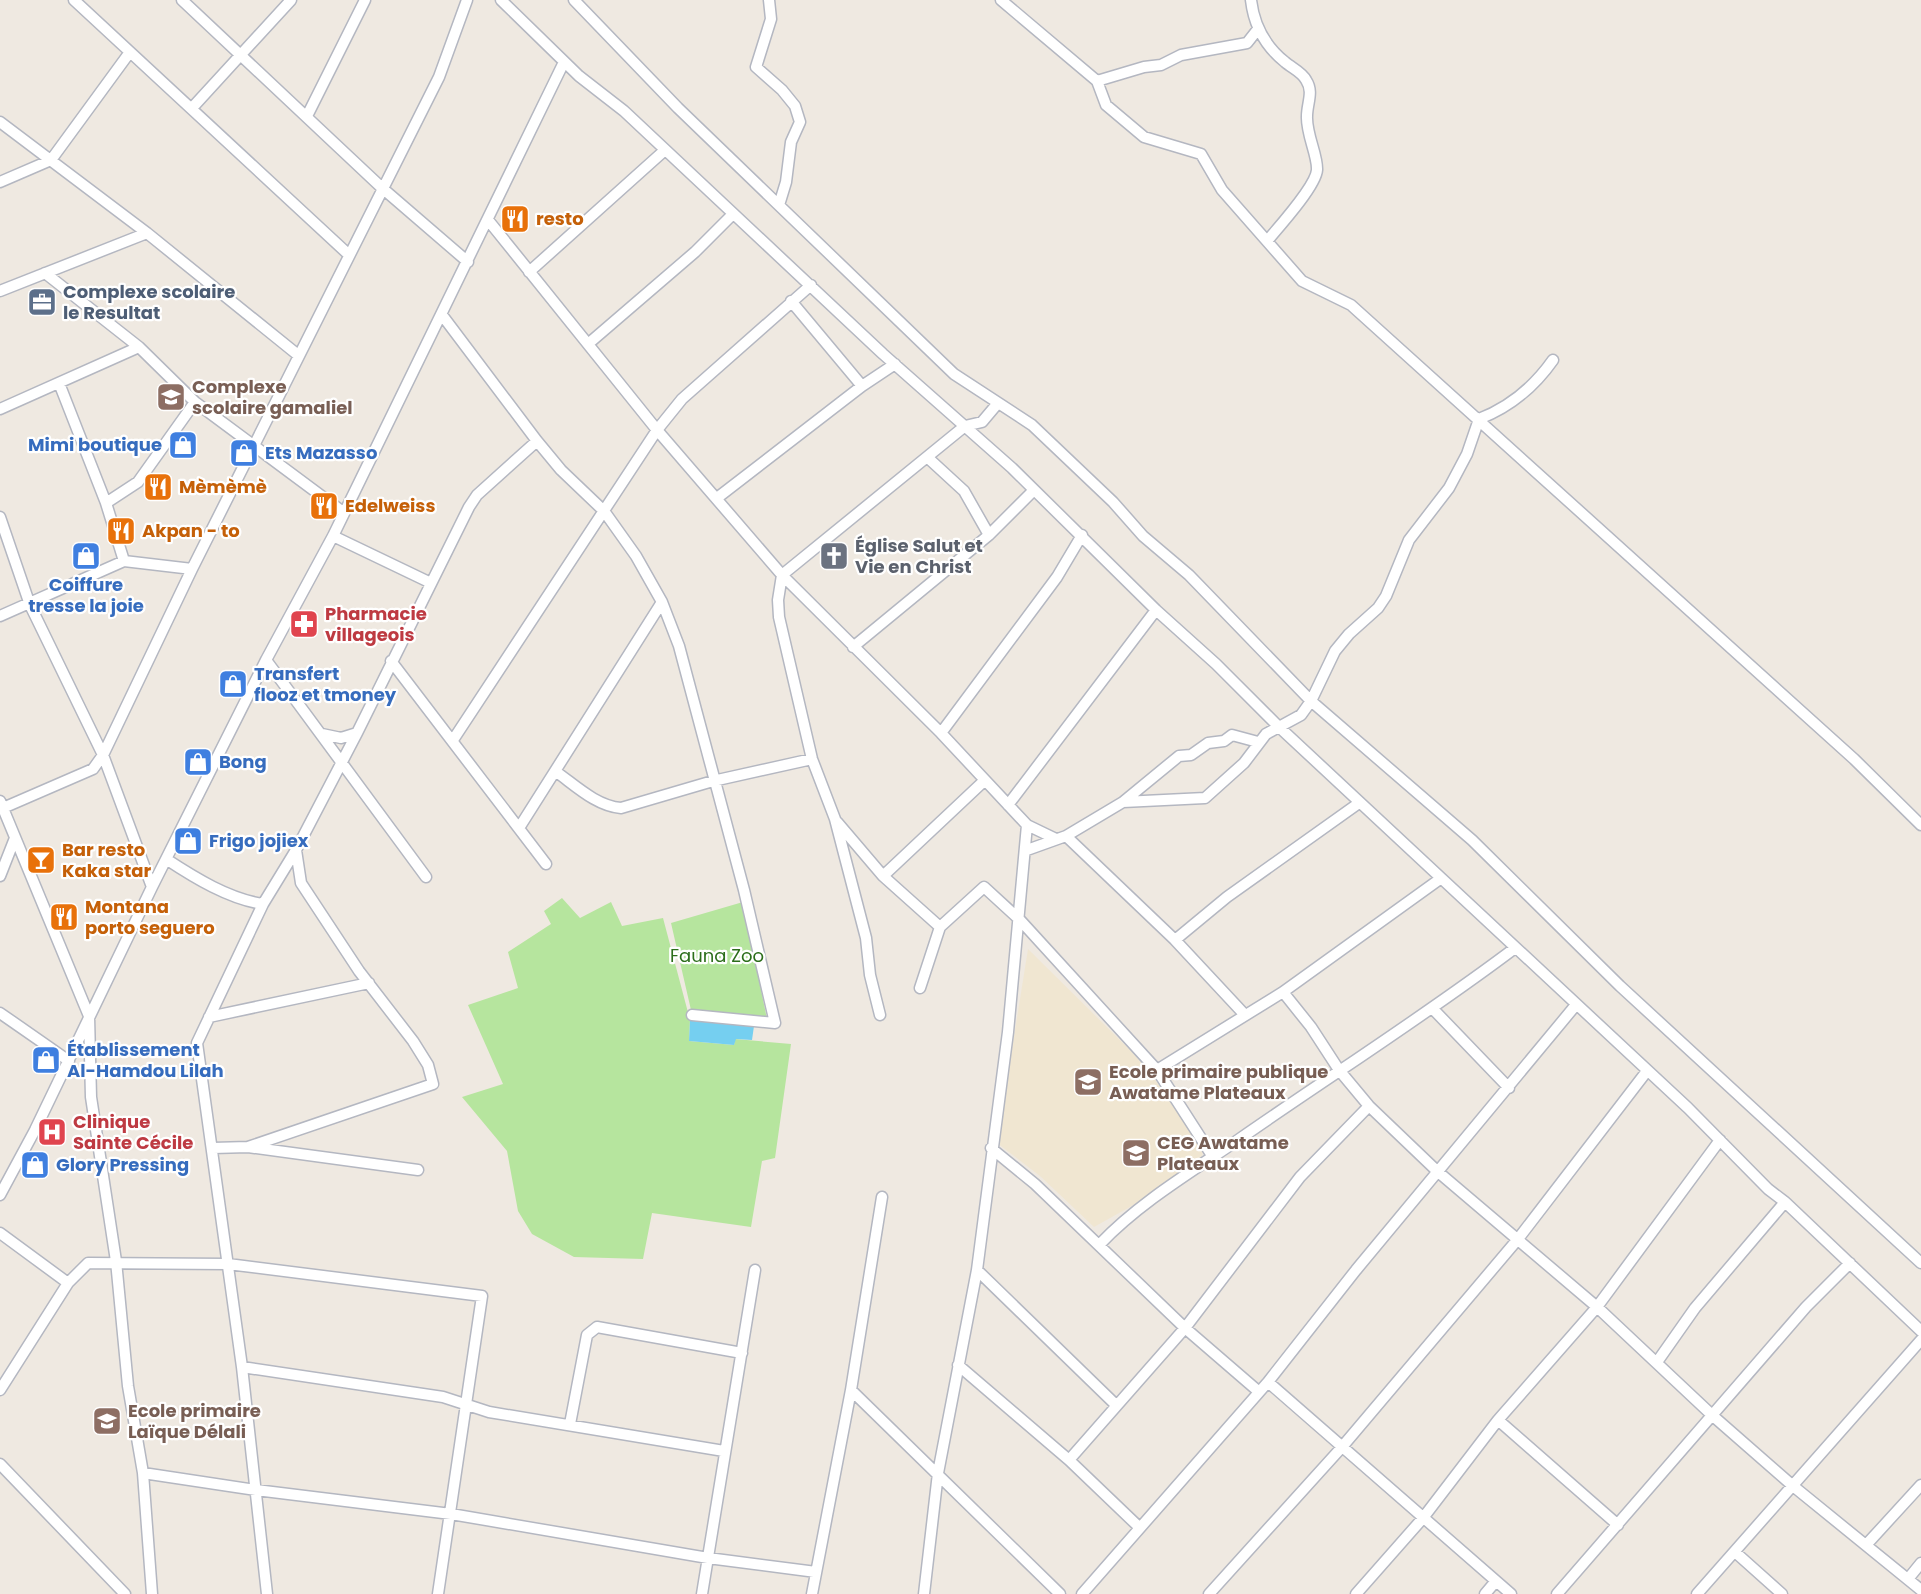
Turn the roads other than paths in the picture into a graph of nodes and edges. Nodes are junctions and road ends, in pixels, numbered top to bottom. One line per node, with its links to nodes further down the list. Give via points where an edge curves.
1 (74, 0): 12 (street)
2 (182, 0): 13 (street)
3 (291, 0): 13 (street)
4 (365, 0): 17 (street)
5 (466, 0): 22 (street, via 439,77)
6 (501, 0): 14 (street)
7 (574, 0): 23 (street)
8 (769, 0): 23 (street, via 771,19 756,67 795,106 800,122 791,142)
9 (1001, 0): 15 (street)
10 (1251, 0): 11 (street)
11 (1258, 29): 15 (street, via 1246,43 1181,55 1161,65); 27 (street, via 1273,51 1306,78 1310,88 1308,136 1317,170 1311,184)
12 (130, 52): 16 (street); 20 (street)
13 (241, 55): 16 (street); 17 (street)
14 (564, 62): 19 (street); 25 (street)
15 (1097, 81): 27 (street, via 1106,105 1144,137 1201,154 1222,190)
16 (192, 108): 28 (street)
17 (307, 116): 22 (street)
18 (0, 122): 20 (street)
19 (665, 150): 24 (street); 30 (street)
20 (51, 160): 21 (street); 26 (street)
21 (0, 182)
22 (381, 188): 28 (street); 29 (street)
23 (779, 205): 44 (street, via 954,374)
24 (733, 214): 32 (street); 36 (street, via 696,252)
25 (488, 220): 29 (street); 30 (street)
26 (147, 232): 31 (street); 38 (street)
27 (1267, 241): 46 (street, via 1302,281 1350,305)
28 (348, 254): 38 (street)
29 (468, 262): 35 (street)
30 (529, 272): 36 (street)
31 (45, 273): 33 (street); 37 (street)
32 (811, 285): 34 (street); 40 (street)
33 (0, 291)
34 (792, 301): 42 (street); 48 (street, via 682,399)
35 (442, 315): 49 (street); 56 (street)
36 (588, 344): 48 (street)
37 (139, 347): 41 (street); 43 (street)
38 (298, 355): 50 (street)
39 (1553, 360): 46 (street, via 1530,388 1500,411)
40 (895, 364): 42 (street); 47 (street)
41 (59, 383): 45 (street); 54 (street)
42 (862, 386): 53 (street)
43 (195, 402): 50 (street); 54 (street, via 138,482)
44 (998, 403): 47 (street, via 982,422); 72 (street, via 1032,425 1113,502 1143,537 1189,575)
45 (0, 409)
46 (1479, 419): 72 (street, via 1449,488 1409,540 1386,596 1335,651); 91 (street, via 1854,759)
47 (965, 426): 51 (street); 52 (street)
48 (657, 430): 53 (street); 55 (street)
49 (537, 441): 55 (street); 64 (street, via 477,495)
50 (253, 445): 56 (street); 62 (street)
51 (927, 457): 58 (street, via 964,491); 63 (street)
52 (1033, 491): 58 (street); 59 (street)
53 (717, 498): 63 (street)
54 (106, 503): 61 (street)
55 (604, 511): 65 (street); 77 (street)
56 (343, 512): 60 (street)
57 (0, 517): 66 (street)
58 (989, 535): 69 (street)
59 (1082, 535): 67 (street); 76 (street, via 1057,577)
60 (333, 536): 64 (street); 70 (street)
61 (124, 561): 62 (street); 66 (street)
62 (192, 568): 79 (street)
63 (782, 575): 69 (street); 80 (street, via 779,617)
64 (431, 583): 71 (street)
65 (662, 602): 82 (street); 83 (street, via 679,646)
66 (30, 605): 68 (street); 79 (street)
67 (1156, 610): 73 (street); 88 (street)
68 (0, 616)
69 (853, 647): 76 (street)
70 (266, 660): 75 (street); 97 (street)
71 (392, 661): 74 (street); 77 (street)
72 (1311, 701): 73 (street, via 1301,715); 141 (street, via 1456,825 1620,986)
73 (1278, 726): 78 (street); 86 (street)
74 (357, 733): 75 (street, via 341,738); 81 (street)
75 (322, 734): 81 (street)
76 (941, 734): 84 (street)
77 (453, 740): 92 (street)
78 (1258, 742): 85 (street, via 1232,735 1224,741 1208,743 1191,755 1179,756); 85 (street, via 1244,763 1205,798)
79 (103, 755): 87 (street, via 93,769); 103 (street)
80 (812, 759): 83 (street); 89 (street)
81 (342, 761): 96 (street); 101 (street)
82 (555, 771): 83 (street, via 598,801 621,808); 92 (street)
83 (713, 781): 116 (street, via 775,1023)
84 (984, 781): 88 (street); 100 (street)
85 (1123, 802): 94 (street)
86 (1359, 803): 102 (street); 107 (street, via 1227,897)
87 (2, 805): 93 (street)
88 (1008, 805): 90 (street)
89 (835, 819): 100 (street); 117 (street, via 866,938)
90 (1027, 825): 94 (street); 95 (street)
91 (1921, 825)
92 (519, 828): 98 (street)
93 (15, 838): 99 (street); 118 (street)
94 (1061, 838): 95 (street); 107 (street)
95 (1027, 849): 105 (street)
96 (296, 850): 104 (street); 109 (street, via 301,883)
97 (166, 860): 103 (street); 104 (street, via 246,902)
98 (546, 864)
99 (0, 876)
100 (883, 876): 106 (street)
101 (426, 877)
102 (1440, 879): 108 (street); 111 (street)
103 (152, 887): 118 (street)
104 (263, 904): 119 (street)
105 (1020, 920): 106 (street, via 984,887); 121 (street); 129 (street)
106 (940, 927): 110 (street)
107 (1175, 940): 115 (street)
108 (1515, 948): 112 (street); 113 (street)
109 (369, 983): 119 (street); 127 (street, via 418,1049 433,1084)
110 (920, 988)
111 (1283, 992): 115 (street); 122 (street)
112 (1575, 1006): 123 (street); 124 (street)
113 (1433, 1009): 122 (street); 124 (street)
114 (0, 1013): 120 (street)
115 (1244, 1014): 121 (street)
116 (692, 1015)
117 (880, 1015)
118 (89, 1016): 120 (street); 139 (street, via 91,1096)
119 (209, 1017): 128 (street, via 197,1043)
120 (69, 1061): 133 (street)
121 (1157, 1070): 130 (street)
122 (1339, 1070): 125 (street); 130 (street)
123 (1647, 1071): 126 (street); 137 (street)
124 (1509, 1088): 132 (street)
125 (1369, 1106): 132 (street); 147 (street, via 1293,1186)
126 (1720, 1140): 135 (street, via 1767,1189); 146 (street)
127 (248, 1147): 128 (street); 131 (street)
128 (213, 1148): 142 (street)
129 (991, 1148): 138 (street); 144 (street)
130 (1213, 1157): 138 (street, via 1119,1224)
131 (418, 1170)
132 (1437, 1171): 137 (street); 154 (street)
133 (0, 1195)
134 (882, 1197): 156 (street)
135 (1785, 1202): 140 (street); 151 (street, via 1695,1308)
136 (0, 1233): 145 (street)
137 (1518, 1239): 146 (street); 163 (street)
138 (1100, 1244): 147 (street)
139 (116, 1261): 142 (street); 145 (street, via 87,1263); 167 (street, via 128,1386)
140 (1850, 1263): 148 (street); 160 (street, via 1806,1307)
141 (1921, 1263)
142 (228, 1264): 153 (street); 158 (street, via 482,1296)
143 (755, 1270): 150 (street)
144 (977, 1270): 152 (street); 159 (street)
145 (68, 1283): 155 (street)
146 (1597, 1307): 151 (street); 161 (street)
147 (1185, 1328): 157 (street); 159 (street)
148 (1921, 1331)
149 (1921, 1340): 170 (street)
150 (742, 1353): 162 (street, via 591,1329); 164 (street)
151 (1658, 1362): 160 (street)
152 (958, 1365): 165 (street); 168 (street)
153 (242, 1367): 158 (street, via 443,1397); 171 (street)
154 (1268, 1382): 157 (street); 163 (street)
155 (0, 1390)
156 (851, 1390): 168 (street); 180 (street)
157 (1258, 1392): 175 (street)
158 (467, 1404): 162 (street, via 489,1412); 172 (street)
159 (1116, 1405): 165 (street)
160 (1713, 1416): 170 (street); 174 (street)
161 (1498, 1420): 173 (street); 174 (street)
162 (570, 1424): 164 (street)
163 (1342, 1447): 173 (street); 193 (street)
164 (724, 1451): 178 (street)
165 (1070, 1460): 175 (street)
166 (0, 1464): 184 (street)
167 (143, 1473): 171 (street); 185 (street)
168 (938, 1473): 190 (street); 191 (street)
169 (1921, 1485): 176 (street)
170 (1793, 1486): 176 (street); 177 (street)
171 (256, 1491): 172 (street); 186 (street)
172 (451, 1514): 178 (street); 187 (street)
173 (1423, 1518): 182 (street); 194 (street)
174 (1618, 1525): 197 (street)
175 (1139, 1527): 192 (street)
176 (1866, 1545): 181 (street)
177 (1735, 1552): 198 (street); 199 (street)
178 (708, 1558): 180 (street); 188 (street)
179 (1921, 1563): 181 (street)
180 (816, 1572): 189 (street)
181 (1908, 1579): 183 (street)
182 (1496, 1581): 195 (street); 196 (street)
183 (1921, 1590)
184 (125, 1594)
185 (152, 1594)
186 (267, 1594)
187 (438, 1594)
188 (702, 1594)
189 (812, 1594)
190 (924, 1594)
191 (1060, 1594)
192 (1082, 1594)
193 (1210, 1594)
194 (1356, 1594)
195 (1485, 1594)
196 (1511, 1594)
197 (1557, 1594)
198 (1697, 1594)
199 (1782, 1594)

